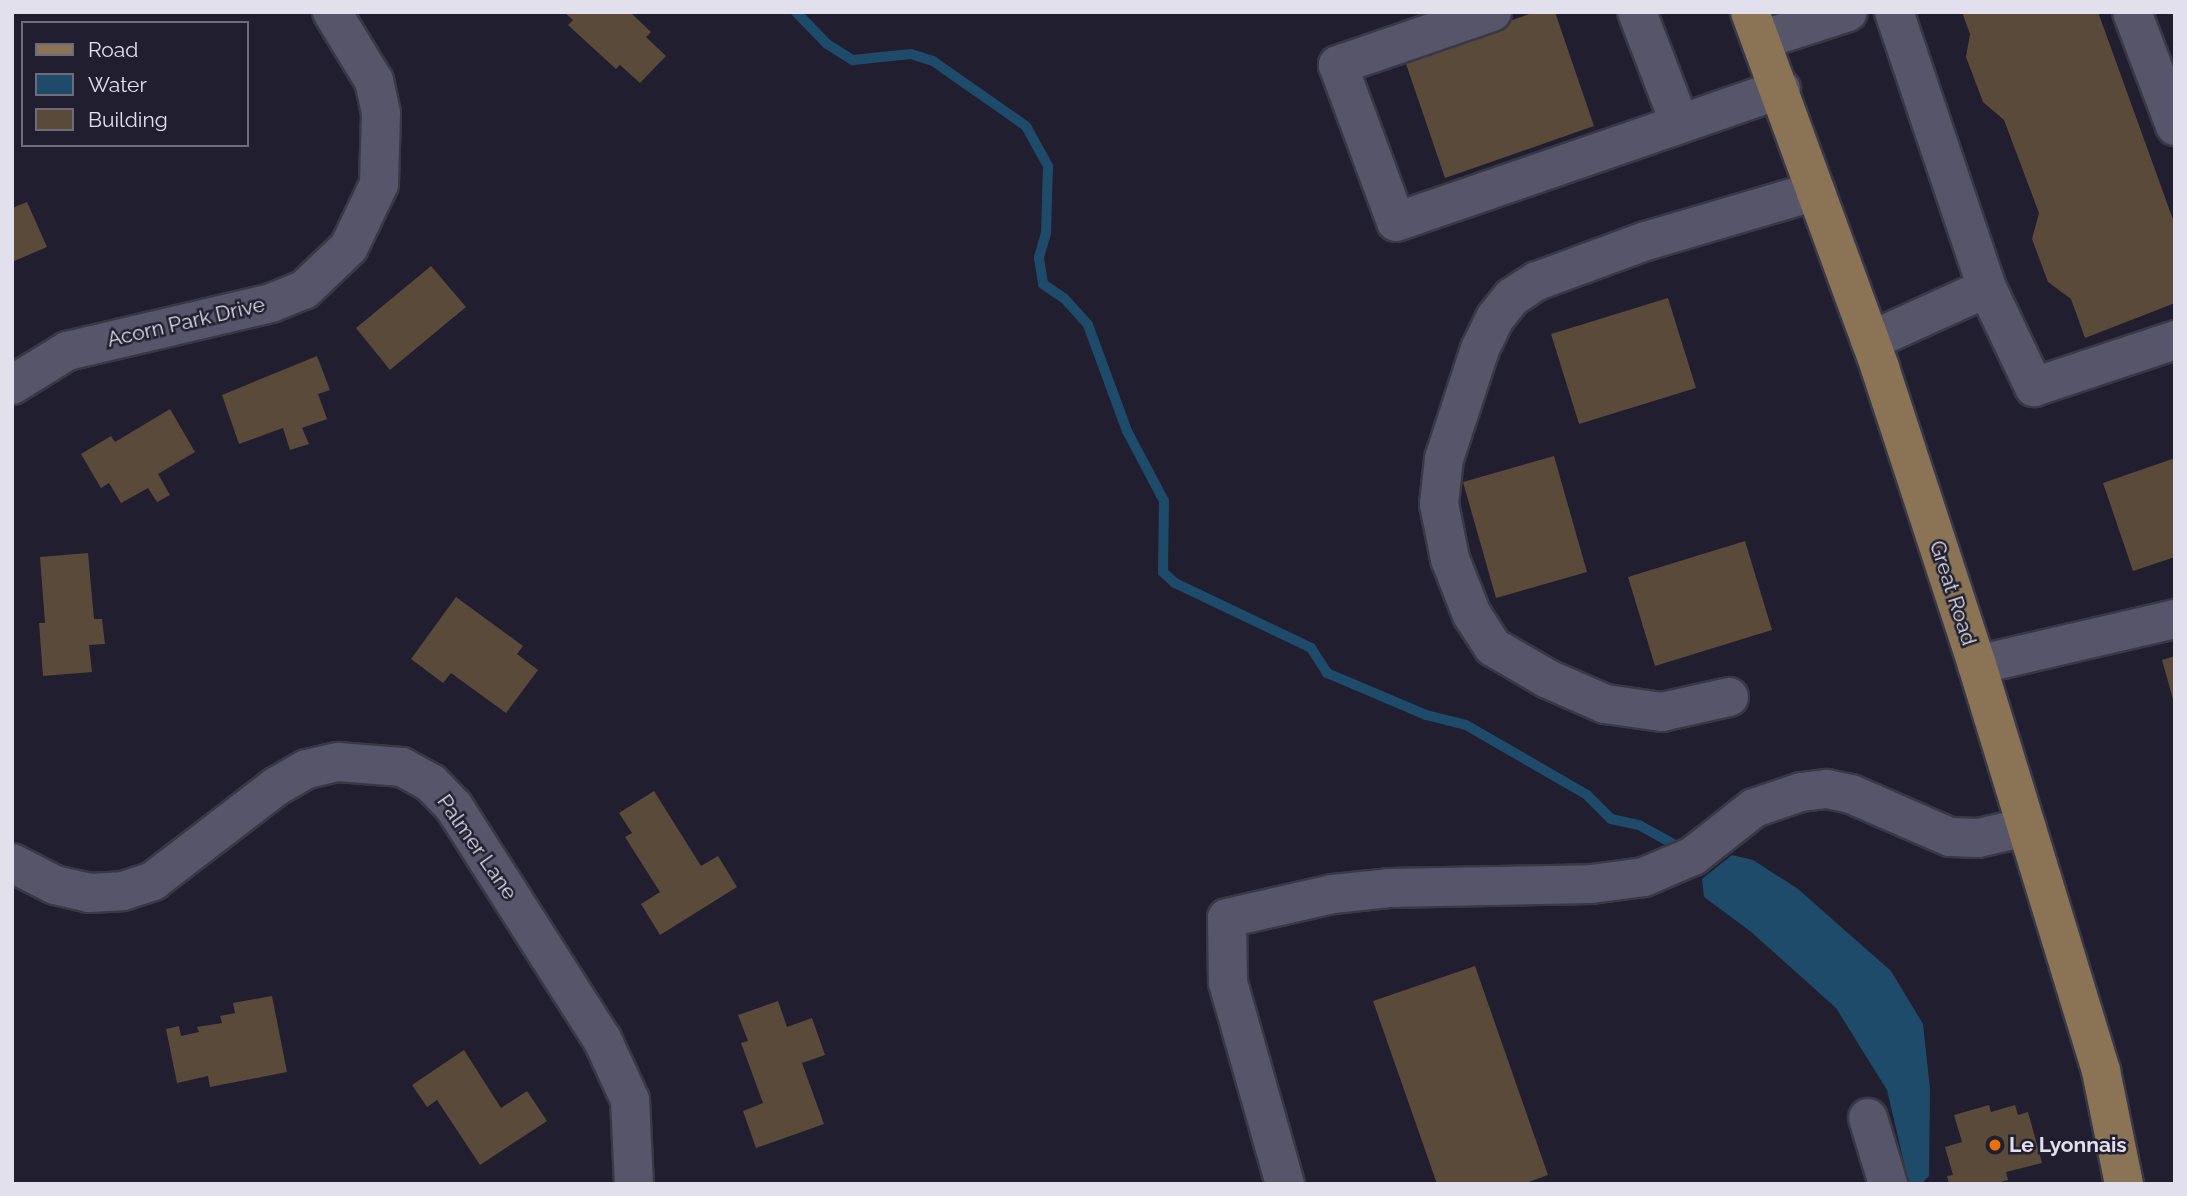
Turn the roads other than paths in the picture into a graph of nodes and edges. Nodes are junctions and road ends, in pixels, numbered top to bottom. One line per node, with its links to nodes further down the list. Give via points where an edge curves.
1 (332, 12): 15 (street, Acorn Park Drive, via 374,81 381,113 379,184 349,247 328,271 293,294 237,314 67,351)
2 (1492, 12): 9 (street, via 1338,65 1396,222)
3 (1637, 12): 9 (street)
4 (1848, 12): 7 (street)
5 (1894, 12): 12 (street)
6 (2132, 12): 10 (street)
7 (1756, 26): 8 (main road, Great Road)
8 (1780, 89): 9 (street); 11 (main road, Great Road)
9 (1681, 124)
10 (2175, 126)
11 (1816, 191): 14 (main road, Great Road); 18 (street, via 1646,242 1537,281 1512,297 1480,349 1444,459 1439,504 1450,559 1472,615 1493,647 1548,679 1605,704 1662,712)
12 (1987, 288): 13 (street, via 2035,387); 14 (street)
13 (2175, 340)
14 (1870, 341): 17 (main road, Great Road)
15 (12, 385)
16 (2175, 620): 17 (street)
17 (1977, 665): 19 (main road, Great Road)
18 (1729, 697)
19 (2027, 827): 23 (street, via 1978,838 1950,837 1851,794 1828,789 1801,792 1754,808 1693,856 1644,877 1591,884 1389,888 1333,894 1227,918 1228,982); 25 (main road, Great Road, via 2101,1071)
20 (12, 863): 22 (street, Palmer Lane, via 55,885 89,893 123,891 153,881 277,786 307,769 349,762 402,767 431,783 454,807 608,1049 630,1100)
21 (1868, 1118): 24 (street)
22 (634, 1184)
23 (1284, 1184)
24 (1888, 1184)
25 (2124, 1184)

